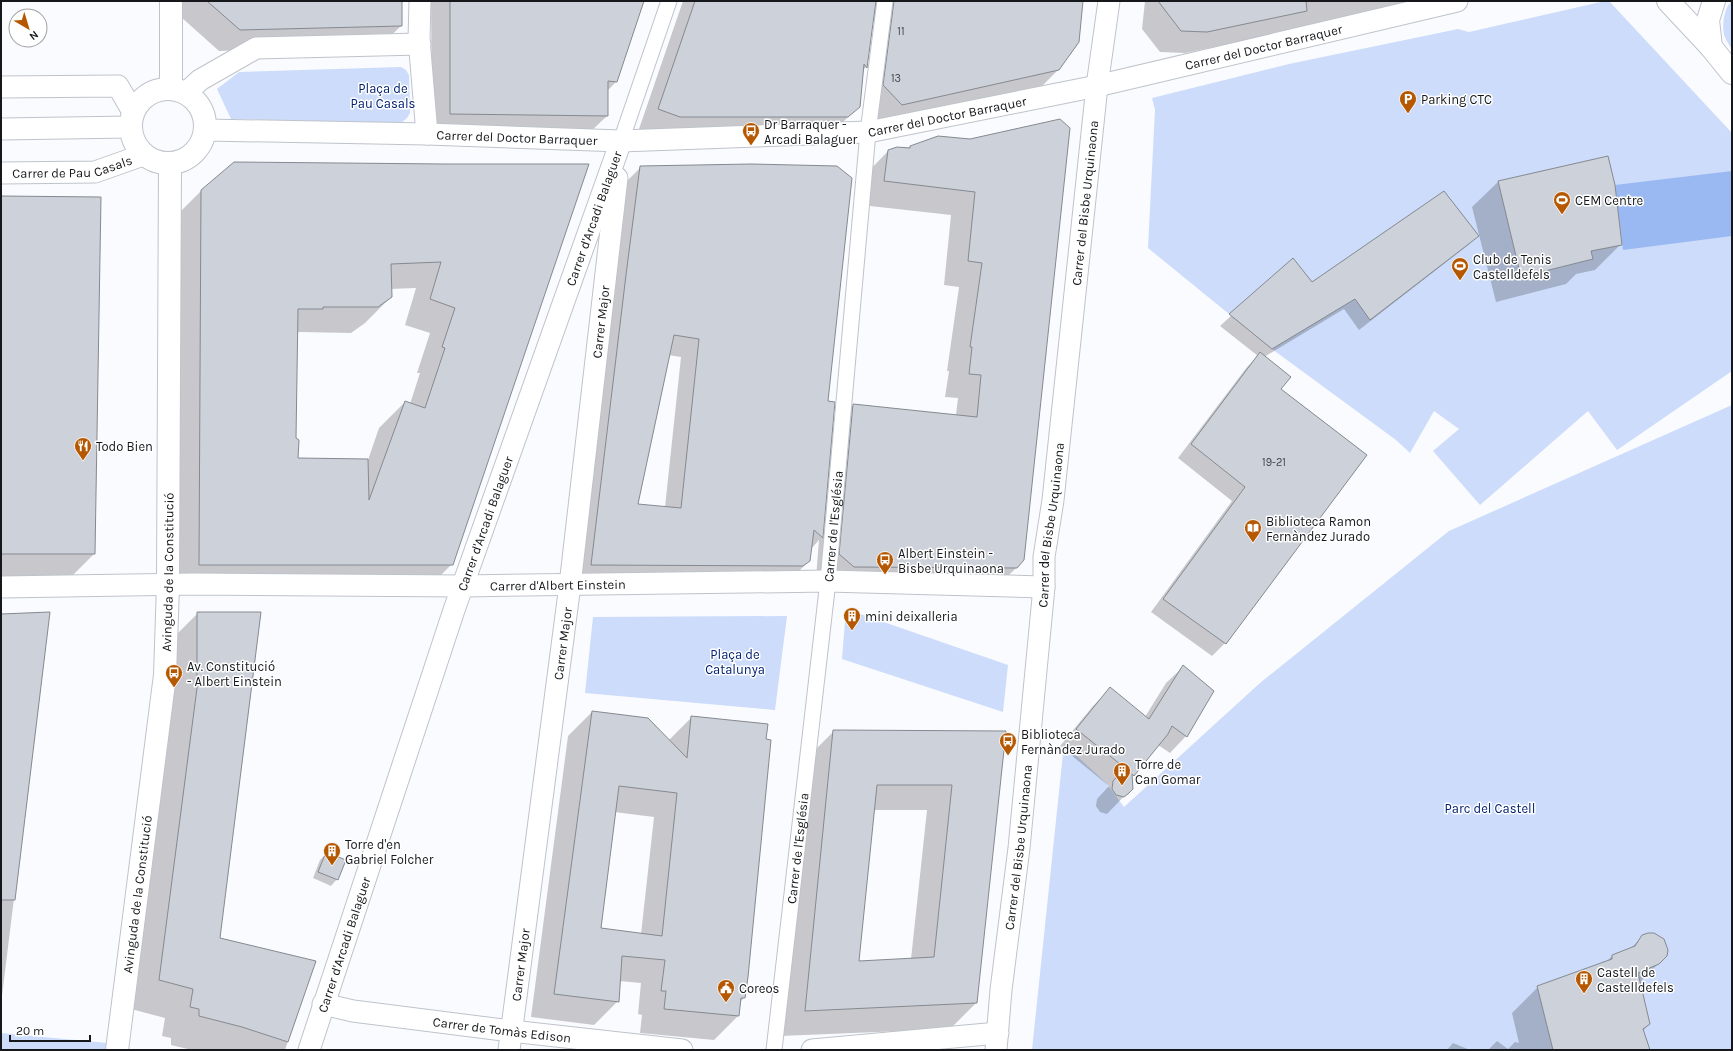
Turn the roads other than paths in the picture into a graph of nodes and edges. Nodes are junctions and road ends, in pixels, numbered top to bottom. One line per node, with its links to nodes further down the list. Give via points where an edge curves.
1 (171, 1): 14 (street)
2 (420, 1): 9 (street)
3 (669, 1): 20 (street, Carrer d'Arcadi Balaguer)
4 (885, 1): 18 (street, Carrer de l'Església)
5 (1109, 1): 12 (street, Carrer del Bisbe Urquinaona)
6 (1457, 1): 12 (street, Carrer del Doctor Barraquer)
7 (1714, 1): 10 (street, via 1708,20)
8 (1668, 2): 10 (street)
9 (420, 44): 14 (street, via 256,48); 19 (street)
10 (1711, 47): 11 (street)
11 (1732, 73)
12 (1097, 86): 18 (street, Carrer del Doctor Barraquer); 28 (street, Carrer del Bisbe Urquinaona, via 1053,500 1044,557)
13 (1, 87): 15 (street, via 118,86)
14 (179, 91): 15 (street, via 155,91 142,98); 17 (street, via 195,100 204,117)
15 (132, 120): 16 (street); 21 (street, via 134,144)
16 (1, 129)
17 (206, 130): 19 (street); 22 (street, via 195,153 183,161)
18 (868, 132): 20 (street, Carrer del Doctor Barraquer); 24 (street, Carrer de l'Església)
19 (428, 134): 20 (street, Carrer del Doctor Barraquer)
20 (621, 141): 26 (street, Carrer Major); 27 (street, Carrer d'Arcadi Balaguer)
21 (142, 154): 22 (street, via 156,162); 23 (street, Carrer de Pau Casals, via 95,172)
22 (170, 164): 25 (street, Avinguda de la Constitució)
23 (1, 173)
24 (828, 581): 26 (street, Carrer d'Albert Einstein); 28 (street, Carrer d'Albert Einstein); 36 (street, Carrer de l'Església)
25 (168, 585): 27 (street, Carrer d'Albert Einstein); 29 (street, Carrer d'Albert Einstein); 33 (street, Avinguda de la Constitució, via 165,675)
26 (570, 585): 27 (street, Carrer d'Albert Einstein); 31 (street, Carrer Major)
27 (462, 586): 30 (street, Carrer d'Arcadi Balaguer)
28 (1044, 586): 32 (street, Carrer del Bisbe Urquinaona, via 1020,848 1001,990)
29 (1, 587)
30 (323, 1004): 31 (street, Carrer de Tomàs Edison); 34 (street, Carrer d'Arcadi Balaguer)
31 (510, 1041): 35 (street, Carrer de Tomàs Edison)
32 (997, 1041): 37 (street)
33 (117, 1050)
34 (309, 1050)
35 (682, 1050)
36 (774, 1050)
37 (812, 1050)

